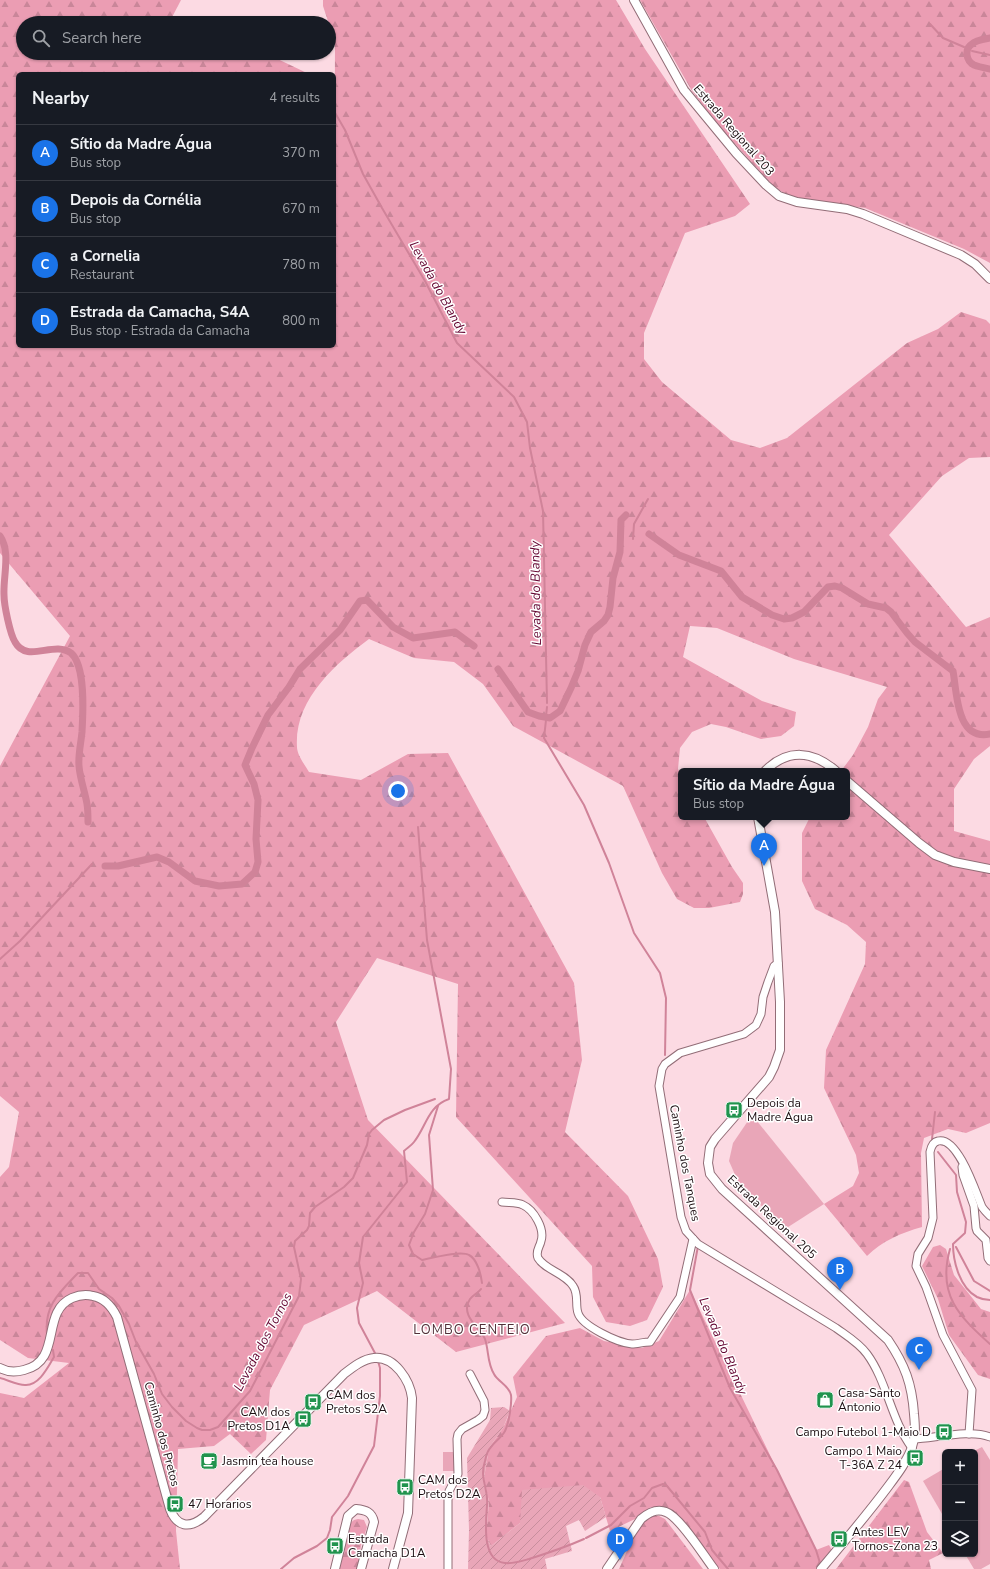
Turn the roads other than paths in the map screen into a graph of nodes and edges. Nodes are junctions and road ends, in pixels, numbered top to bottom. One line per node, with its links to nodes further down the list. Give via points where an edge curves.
1 (634, 0): 2 (main road, Estrada Regional 203, via 684,90 743,161 773,192 797,202 847,209 863,214 961,255)
2 (990, 279)
3 (768, 768): 4 (main road, via 784,757 800,755 816,757)
4 (832, 768)
5 (850, 784): 7 (main road, via 936,855 954,862)
6 (759, 820): 8 (main road, Estrada Regional 205, via 773,893)
7 (990, 869)
8 (778, 963): 12 (street, Caminho dos Tanques, via 774,966 768,982 756,1025 744,1034 680,1053 664,1064 662,1069 660,1086 681,1217 686,1231); 18 (main road, Estrada Regional 205, via 781,1041 778,1058 769,1077 710,1147 710,1174 722,1189 888,1340 903,1365 911,1386 916,1430)
9 (962, 1163): 11 (street, via 983,1208); 13 (street, via 974,1206 977,1232 986,1240); 16 (street, via 957,1151 946,1141 938,1141 932,1146 930,1159 933,1218 928,1238 918,1254 916,1266 943,1335 970,1384 972,1398)
10 (502, 1202): 12 (street, via 520,1204 531,1210 542,1233 537,1250 538,1257 544,1265 563,1276 574,1287 578,1313 585,1324 631,1344 650,1342 680,1297)
11 (990, 1216)
12 (693, 1239): 19 (street, Caminho dos Tanques, via 857,1343 874,1365 901,1430)
13 (990, 1262)
14 (0, 1368): 22 (main road, Caminho dos Pretos, via 11,1372 22,1371 42,1360 48,1351 56,1313 66,1302 85,1295 104,1300 118,1317 170,1509 176,1520 190,1525 204,1517 344,1374 361,1363 376,1358 392,1364 408,1383 412,1398 408,1512)
15 (470, 1374): 23 (street, via 484,1401 485,1410 481,1418 462,1429 457,1436 458,1474 448,1496)
16 (969, 1434): 17 (street); 18 (street)
17 (990, 1437)
18 (914, 1439): 19 (main road, Estrada Regional 205)
19 (912, 1448): 26 (main road, Estrada Regional 205, via 896,1476)
20 (334, 1569): 21 (main road, via 346,1520 356,1509 368,1511 374,1522)
21 (362, 1569)
22 (393, 1569)
23 (448, 1569)
24 (607, 1569): 25 (main road, via 641,1519 648,1513 659,1510 669,1513 676,1519)
25 (714, 1569)
26 (822, 1569)

